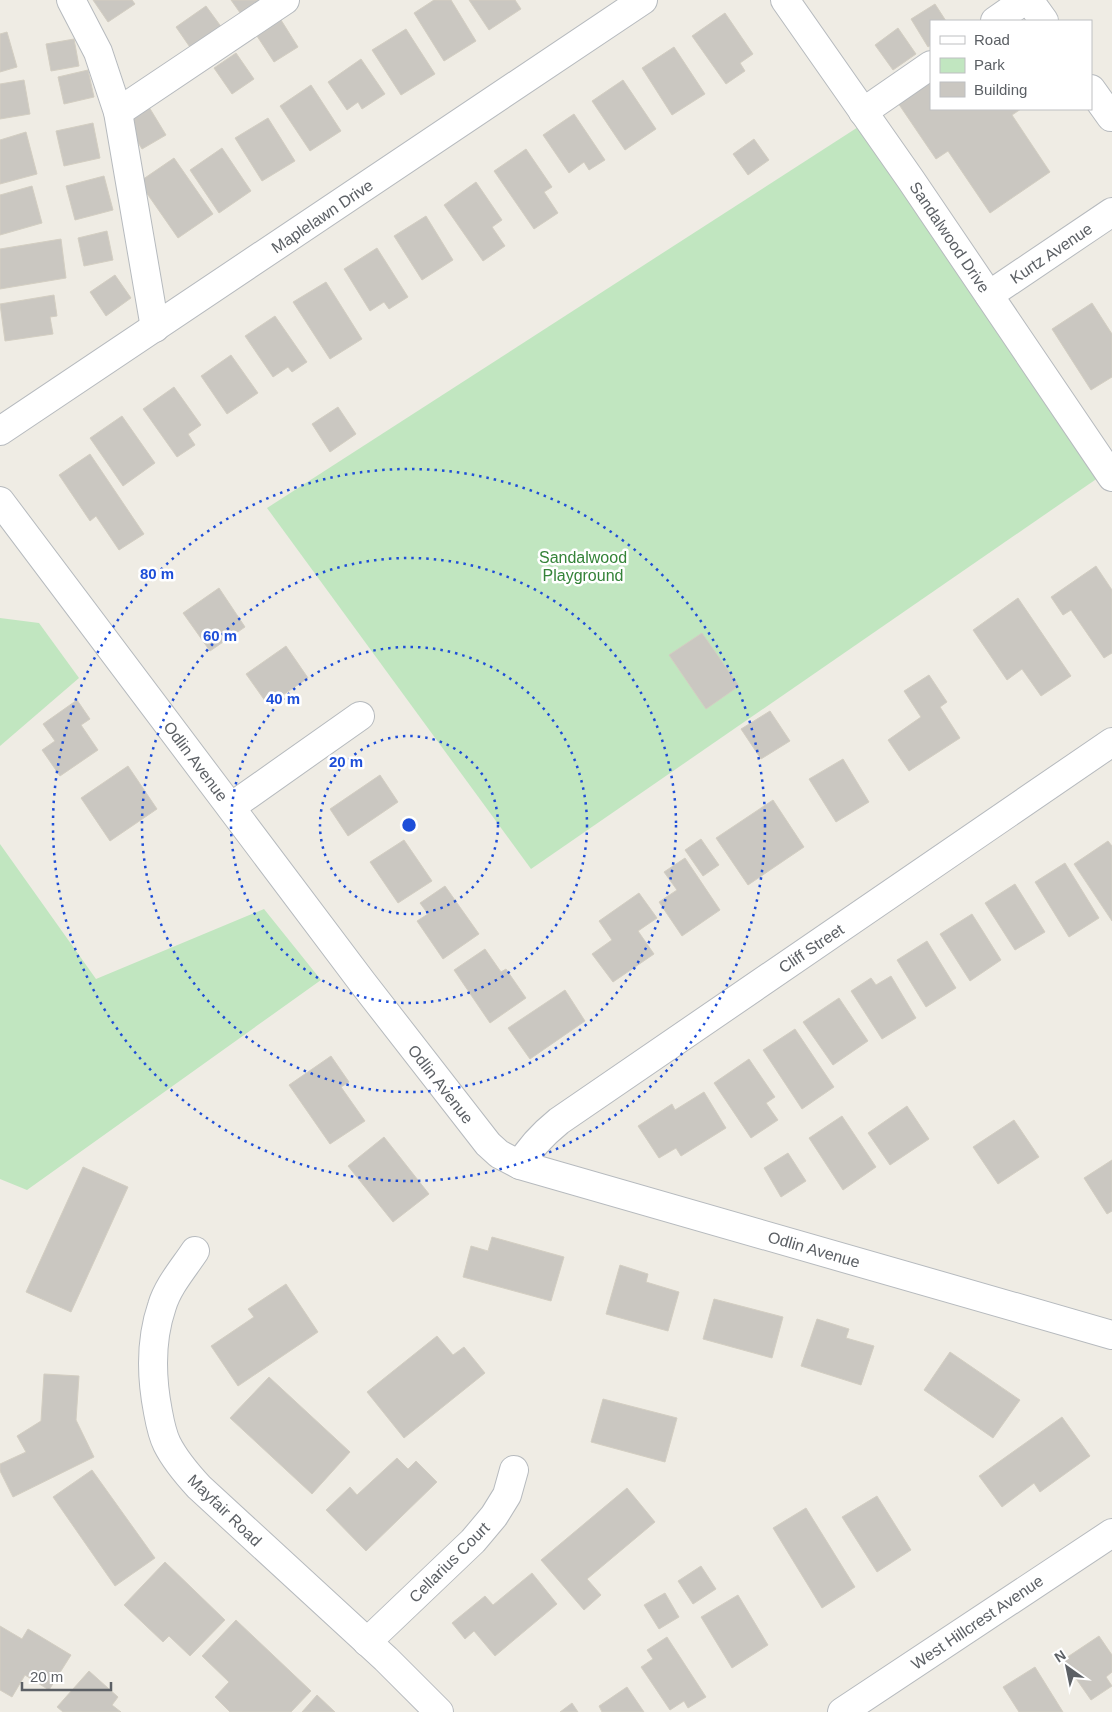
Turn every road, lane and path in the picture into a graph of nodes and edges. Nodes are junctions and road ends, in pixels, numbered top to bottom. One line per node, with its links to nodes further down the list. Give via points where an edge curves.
1 (71, 0): 11 (street, via 98,52)
2 (285, 0): 11 (street)
3 (643, 0): 16 (street, Maplelawn Drive)
4 (785, 0): 12 (street, Sandalwood Drive)
5 (1025, 0): 7 (street)
6 (1030, 0): 8 (street)
7 (995, 20)
8 (1043, 20)
9 (930, 66): 12 (street)
10 (1092, 90): 13 (street)
11 (118, 112): 16 (street)
12 (863, 112): 15 (street, Sandalwood Drive)
13 (1112, 117)
14 (1112, 212): 15 (street, Kurtz Avenue)
15 (990, 294): 18 (street, Sandalwood Drive)
16 (155, 328): 17 (street, Maplelawn Drive)
17 (0, 431)
18 (1111, 472)
19 (0, 501): 22 (street, Odlin Avenue)
20 (360, 716): 22 (street)
21 (1112, 742): 23 (street, Cliff Street, via 558,1121 539,1138)
22 (230, 807): 23 (street, Odlin Avenue, via 488,1144)
23 (520, 1165): 25 (street, Odlin Avenue)
24 (195, 1251): 28 (street, Mayfair Road, via 172,1284 156,1327 152,1354 154,1392 166,1444 199,1487)
25 (1112, 1335)
26 (514, 1470): 28 (street, Cellarius Court, via 507,1494 473,1541)
27 (1112, 1533): 30 (street, West Hillcrest Avenue)
28 (367, 1642): 29 (street, Mayfair Road)
29 (439, 1712)
30 (842, 1712)

